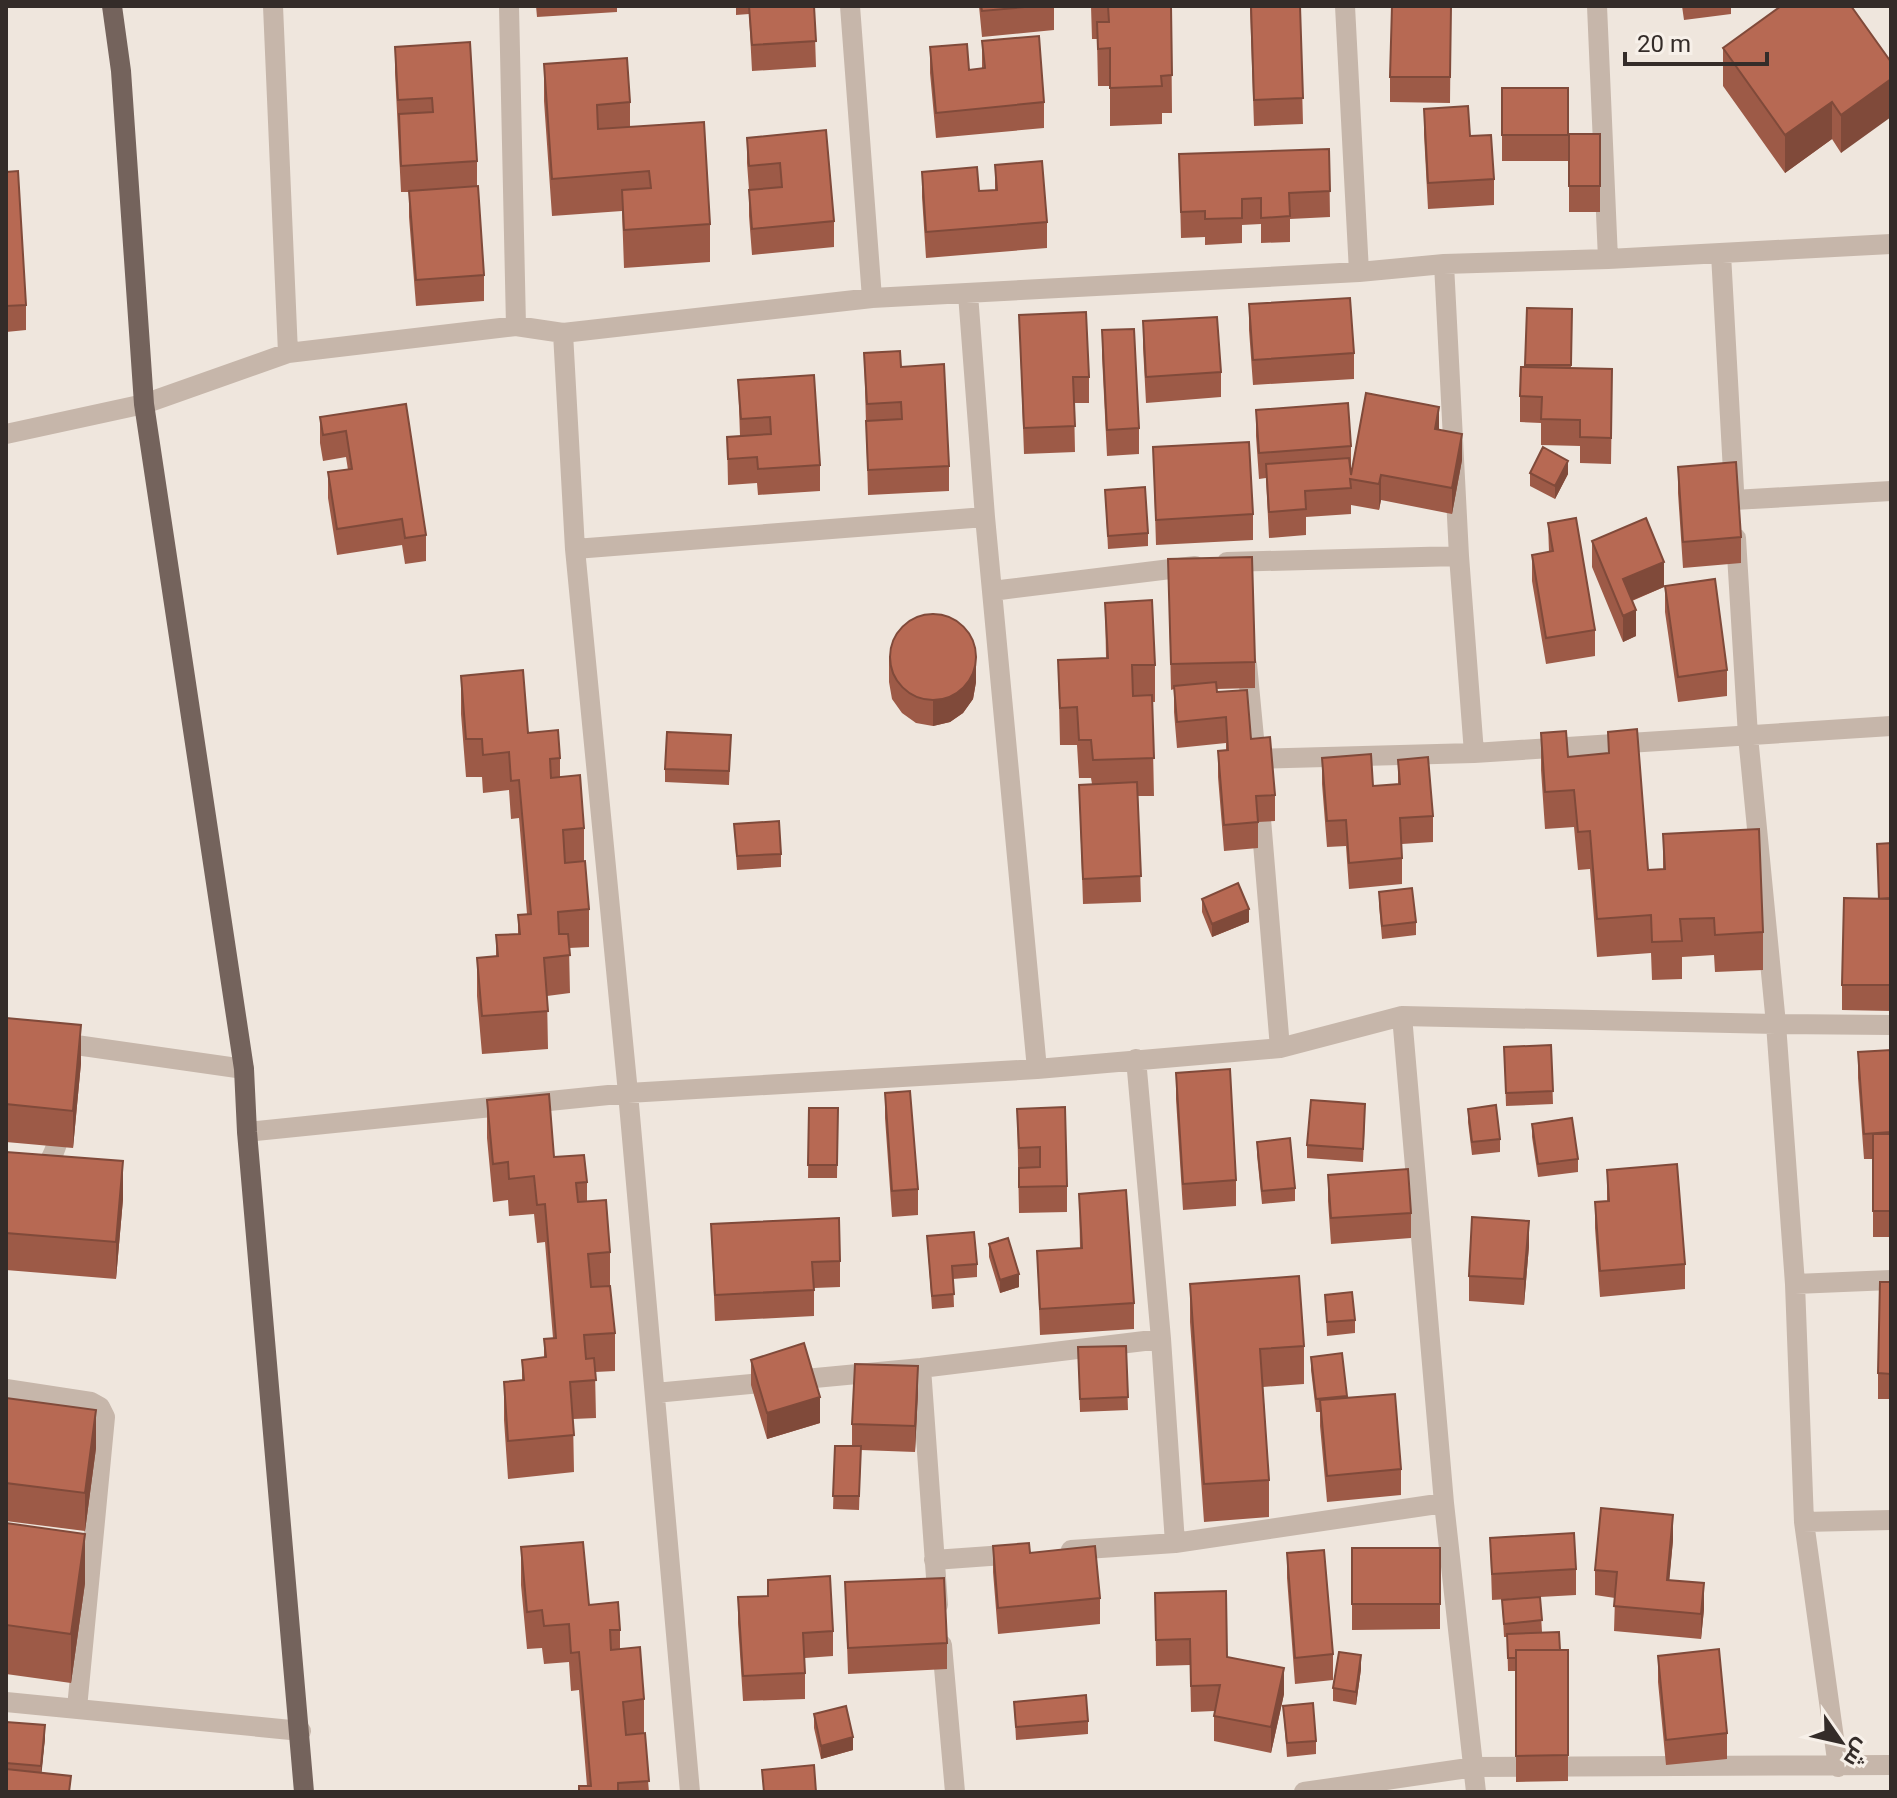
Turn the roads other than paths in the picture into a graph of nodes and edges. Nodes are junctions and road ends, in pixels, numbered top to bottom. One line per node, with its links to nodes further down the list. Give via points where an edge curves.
1 (112, 6): 17 (main road)
2 (273, 6): 16 (street)
3 (509, 6): 14 (street)
4 (850, 6): 13 (street)
5 (1345, 6): 11 (street)
6 (1597, 6): 9 (street)
7 (1891, 244): 8 (street)
8 (1721, 254): 9 (street); 20 (street)
9 (1608, 259): 10 (street)
10 (1444, 264): 11 (street); 23 (street)
11 (1359, 272): 12 (street)
12 (968, 294): 13 (street); 21 (street)
13 (872, 298): 15 (street)
14 (516, 326): 15 (street); 16 (street)
15 (563, 333): 22 (street)
16 (288, 353): 17 (street)
17 (144, 404): 18 (street); 36 (main road)
18 (6, 434)
19 (1891, 491): 20 (street)
20 (1734, 500): 27 (street)
21 (985, 517): 22 (street); 24 (street)
22 (575, 549): 38 (street)
23 (1459, 556): 24 (street, via 1237,568); 28 (street)
24 (992, 591): 37 (street)
25 (1244, 637): 29 (street)
26 (1891, 726): 27 (street)
27 (1748, 736): 28 (street); 31 (street)
28 (1474, 753): 29 (street)
29 (1256, 759): 34 (street)
30 (1402, 1016): 31 (street); 34 (street); 48 (street)
31 (1776, 1024): 32 (street); 43 (street)
32 (1891, 1025)
33 (6, 1035): 36 (street, via 75,1051)
34 (1280, 1048): 35 (street)
35 (1136, 1059): 37 (street); 44 (street)
36 (244, 1069): 40 (main road)
37 (1037, 1069): 38 (street)
38 (628, 1093): 40 (street); 47 (street)
39 (65, 1104): 41 (street, via 56,1150 45,1168 22,1176)
40 (247, 1132): 55 (main road)
41 (6, 1174)
42 (1891, 1280): 43 (street)
43 (1795, 1284): 50 (street)
44 (1161, 1339): 45 (street); 51 (street)
45 (921, 1368): 47 (street); 52 (street)
46 (6, 1389): 54 (street, via 91,1402 105,1417 84,1559)
47 (655, 1393): 60 (street)
48 (1444, 1503): 51 (street); 57 (street)
49 (1891, 1520): 50 (street)
50 (1804, 1522): 58 (street)
51 (1175, 1543): 52 (street)
52 (934, 1560): 61 (street)
53 (6, 1702): 54 (street)
54 (77, 1708): 55 (street)
55 (301, 1731): 59 (main road)
56 (1891, 1765): 58 (street)
57 (1475, 1767): 58 (street); 62 (street); 63 (street)
58 (1838, 1767)
59 (304, 1792)
60 (690, 1792)
61 (955, 1792)
62 (1304, 1792)
63 (1476, 1792)

